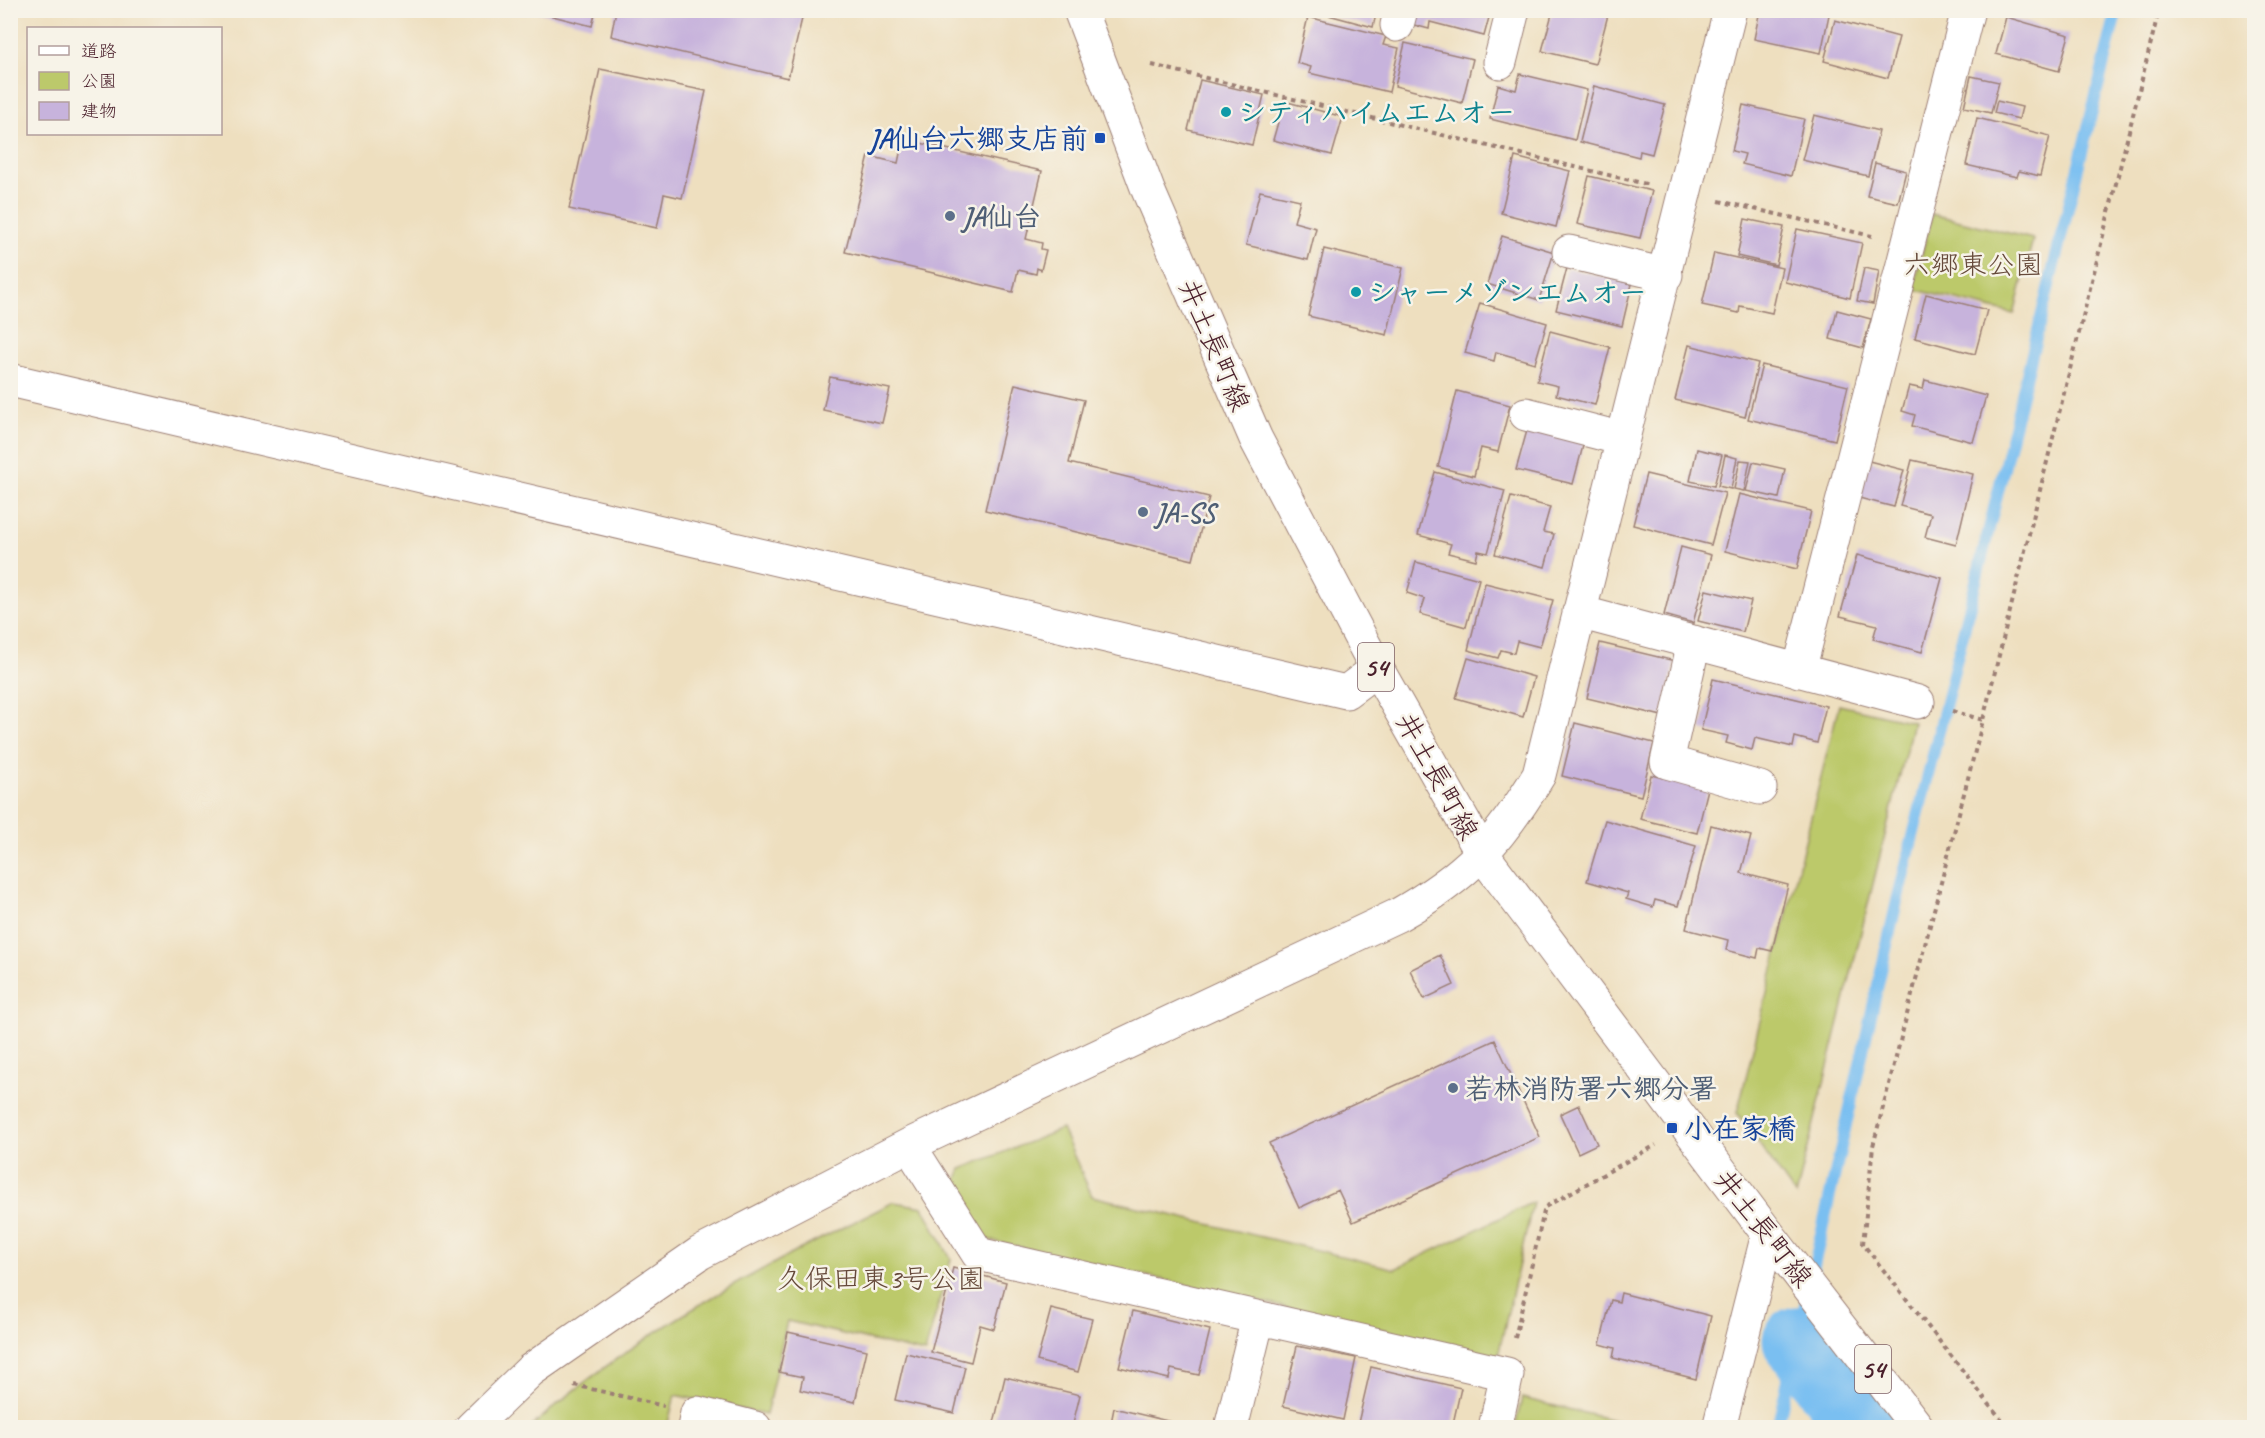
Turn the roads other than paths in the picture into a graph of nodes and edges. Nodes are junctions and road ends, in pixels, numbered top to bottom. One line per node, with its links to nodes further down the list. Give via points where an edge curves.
1 (1080, 10): 13 (street, 井土長町線 / 54, via 1148,190 1256,439)
2 (1513, 10): 5 (street)
3 (1730, 10): 7 (street)
4 (1968, 10): 14 (street)
5 (1500, 62)
6 (1569, 252): 7 (street)
7 (1666, 275): 10 (street)
8 (10, 380): 13 (street, via 1346,692)
9 (1526, 414): 10 (street)
10 (1623, 439): 11 (street)
11 (1579, 612): 12 (street); 17 (street, via 1539,775)
12 (1694, 642): 14 (street); 16 (street, via 1667,762)
13 (1377, 669): 17 (street, 井土長町線 / 54)
14 (1799, 671): 15 (street)
15 (1918, 702)
16 (1760, 788)
17 (1483, 855): 18 (street, via 1438,892 1398,915); 19 (street, 井土長町線 / 54)
18 (909, 1145): 20 (street, via 978,1254); 22 (street, via 700,1252 531,1370)
19 (1778, 1246): 26 (street); 27 (street, 井土長町線 / 54)
20 (1258, 1318): 24 (street); 25 (street, via 1507,1374)
21 (695, 1420): 23 (street)
22 (471, 1428)
23 (755, 1428)
24 (1231, 1428)
25 (1495, 1428)
26 (1719, 1428)
27 (1918, 1428)

